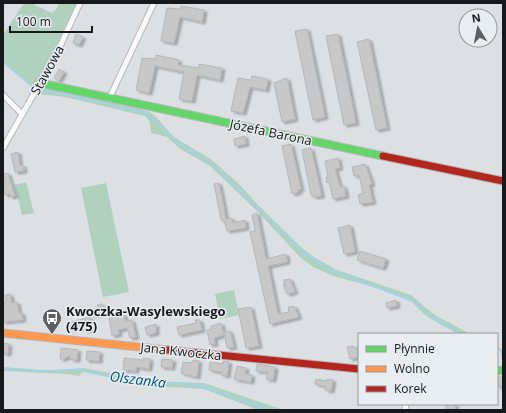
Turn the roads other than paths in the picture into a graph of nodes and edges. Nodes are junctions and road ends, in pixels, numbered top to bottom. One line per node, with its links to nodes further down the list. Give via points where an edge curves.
1 (80, 3): 3 (street, Stawowa)
2 (154, 3): 5 (street)
3 (40, 82): 5 (street, Józefa Barona); 6 (street, Stawowa)
4 (3, 95): 6 (street)
5 (109, 99): 8 (street, Józefa Barona)
6 (21, 114): 7 (street, Stawowa)
7 (3, 148)
8 (503, 181)
9 (3, 333): 10 (street, Jana Kwoczka)
10 (358, 369)

